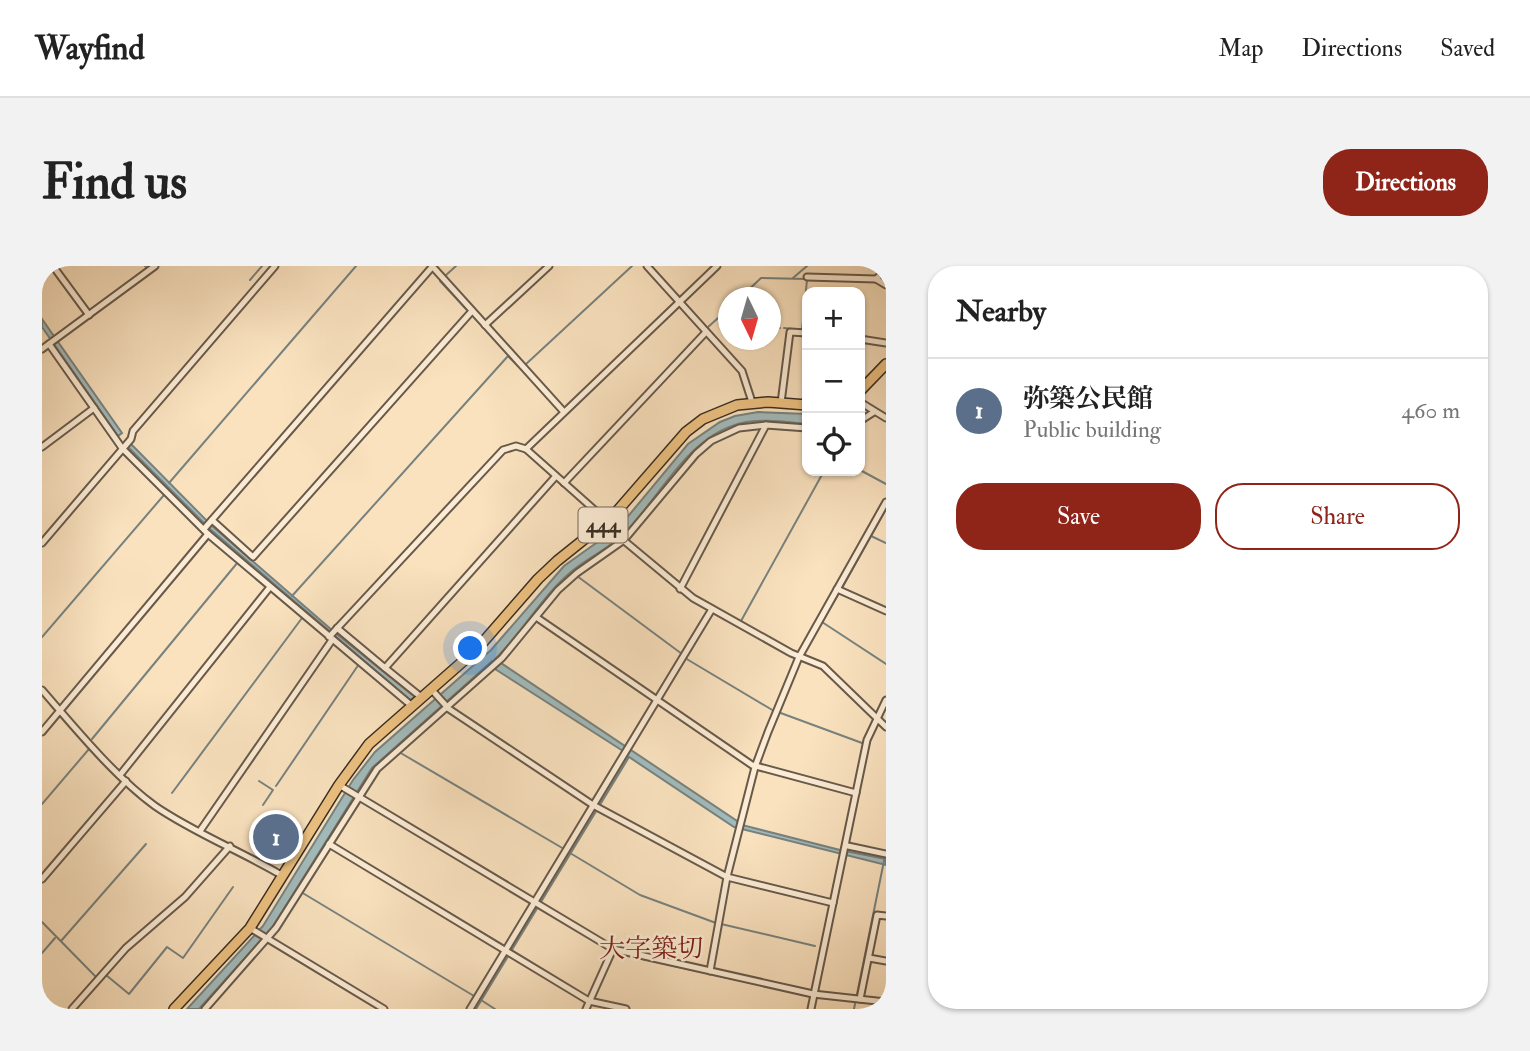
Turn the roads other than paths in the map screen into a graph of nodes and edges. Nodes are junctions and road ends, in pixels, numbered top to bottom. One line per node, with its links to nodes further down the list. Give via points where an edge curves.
1 (54, 266): 14 (street)
2 (155, 266): 14 (street)
3 (275, 266): 36 (street)
4 (647, 266): 12 (street)
5 (717, 266): 12 (street)
6 (432, 267): 13 (street); 41 (street)
7 (545, 270): 15 (street)
8 (886, 270): 10 (street)
9 (807, 277): 10 (street)
10 (876, 279): 11 (street)
11 (886, 285)
12 (679, 301): 16 (street); 30 (street)
13 (472, 311): 15 (street); 41 (street, via 253,556)
14 (89, 315): 19 (street)
15 (485, 325): 30 (street)
16 (706, 332): 24 (street, via 742,371); 39 (street)
17 (802, 332): 25 (street, via 789,335)
18 (865, 340): 20 (street)
19 (50, 343): 21 (street); 28 (street)
20 (886, 343)
21 (42, 349)
22 (886, 364): 23 (highway)
23 (865, 386)
24 (752, 402): 25 (highway, 444); 42 (highway, 444, via 722,410 686,432)
25 (781, 402): 26 (highway, 444)
26 (802, 404)
27 (865, 405): 29 (street)
28 (94, 408): 35 (street); 36 (street)
29 (873, 411): 31 (street); 32 (street)
30 (564, 412): 37 (street)
31 (865, 417)
32 (886, 418)
33 (766, 425): 34 (street); 44 (street, via 739,428 711,441); 47 (street)
34 (802, 428)
35 (42, 447)
36 (122, 448): 43 (street); 45 (street)
37 (526, 449): 38 (street); 52 (street, via 516,446 499,453)
38 (556, 476): 39 (street); 55 (street)
39 (564, 483): 42 (street)
40 (886, 502): 48 (street)
41 (211, 521): 43 (street)
42 (607, 525): 44 (street); 57 (highway, 444, via 538,579)
43 (206, 530): 46 (street); 62 (street)
44 (623, 540): 47 (street); 51 (street, via 577,573)
45 (42, 543)
46 (271, 587): 53 (street); 67 (street)
47 (680, 589): 49 (street)
48 (837, 589): 50 (street); 54 (street)
49 (712, 609): 54 (street); 58 (street)
50 (886, 611)
51 (536, 617): 58 (street); 61 (street, via 496,663)
52 (336, 629): 53 (street); 55 (street)
53 (330, 638): 60 (street); 73 (street)
54 (799, 657): 63 (street, via 823,666); 66 (street)
55 (385, 668): 60 (street)
56 (42, 690): 62 (street)
57 (433, 692): 60 (highway, 444); 61 (street)
58 (657, 700): 66 (street); 72 (street)
59 (886, 700): 63 (street)
60 (416, 702): 69 (highway, 444, via 369,744)
61 (446, 706): 71 (street, via 387,759); 72 (street)
62 (60, 711): 65 (street); 67 (street)
63 (876, 718): 64 (street); 70 (street)
64 (886, 727)
65 (42, 732)
66 (755, 767): 70 (street); 79 (street)
67 (120, 775): 68 (street)
68 (126, 781): 73 (street, via 156,806); 80 (street)
69 (343, 787): 71 (street); 78 (highway, 444)
70 (856, 793): 76 (street)
71 (357, 796): 74 (street); 82 (street)
72 (596, 806): 79 (street); 82 (street)
73 (200, 831): 75 (street)
74 (329, 844): 85 (street); 87 (street)
75 (230, 846): 78 (street); 95 (street, via 185,897 126,948)
76 (846, 847): 77 (street); 81 (street)
77 (886, 855)
78 (283, 876): 84 (highway, 444)
79 (727, 877): 81 (street); 90 (street)
80 (42, 880)
81 (832, 903): 91 (street)
82 (536, 904): 86 (street); 87 (street)
83 (886, 916): 88 (street, via 877,915)
84 (253, 929): 85 (street); 96 (highway, 444)
85 (267, 939): 97 (street); 98 (street)
86 (613, 949): 90 (street); 93 (street)
87 (507, 952): 93 (street); 99 (street)
88 (869, 958): 89 (street); 92 (street)
89 (886, 961)
90 (710, 971): 91 (street)
91 (813, 994): 92 (street); 102 (street)
92 (857, 998): 94 (street)
93 (589, 1001): 100 (street); 101 (street)
94 (886, 1002)
95 (72, 1009)
96 (174, 1009)
97 (205, 1009)
98 (384, 1009)
99 (470, 1009)
100 (586, 1009)
101 (626, 1009)
102 (811, 1009)

